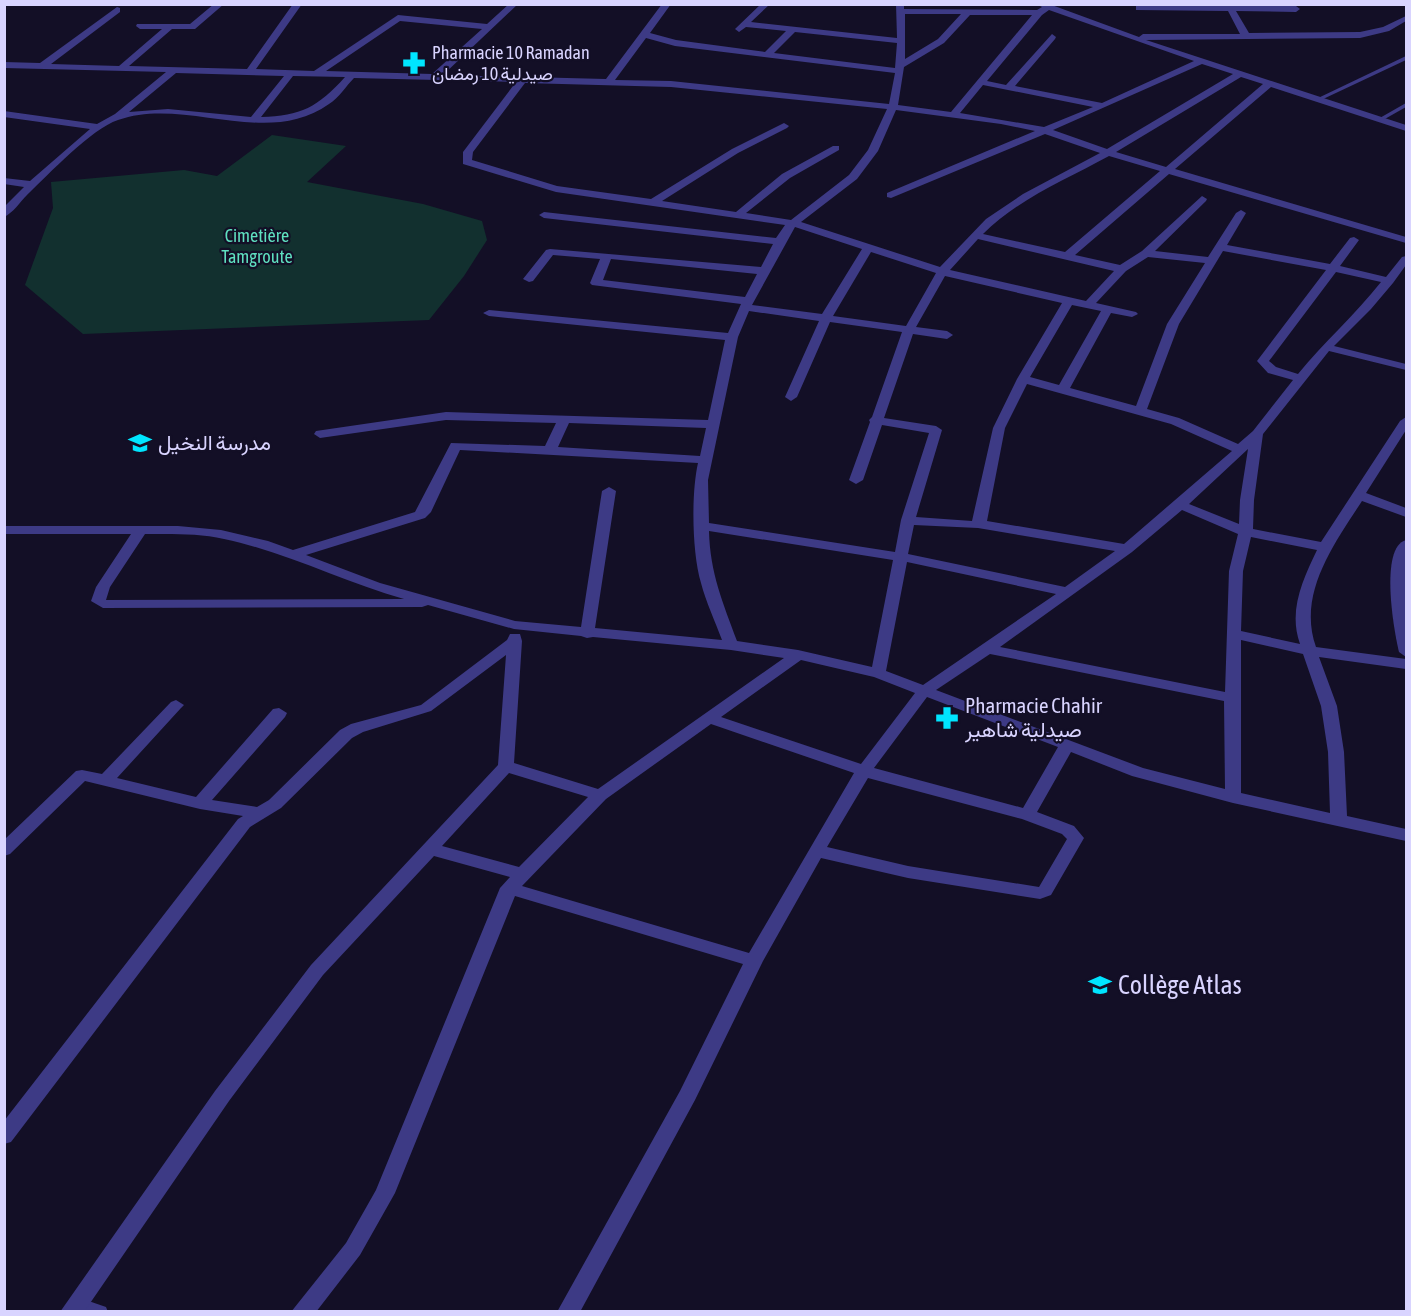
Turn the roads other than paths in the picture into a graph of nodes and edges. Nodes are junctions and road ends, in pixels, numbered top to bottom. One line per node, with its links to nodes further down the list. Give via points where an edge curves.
1 (220, 4): 17 (street, via 197,25)
2 (298, 4): 33 (street)
3 (514, 4): 18 (street)
4 (667, 4): 20 (street)
5 (766, 4): 19 (street, via 741,28)
6 (1066, 4): 14 (street)
7 (1229, 6): 10 (street); 11 (street); 21 (street)
8 (900, 8): 13 (street); 24 (street)
9 (1042, 8): 13 (street); 14 (street); 41 (street)
10 (1139, 8)
11 (1296, 9)
12 (117, 10): 29 (street)
13 (967, 13): 30 (street, via 941,41)
14 (1072, 16): 23 (street)
15 (1407, 18): 21 (street, via 1386,29 1360,35)
16 (140, 26): 17 (street)
17 (169, 27): 31 (street)
18 (490, 27): 35 (street, via 398,18); 38 (street)
19 (792, 30): 24 (street); 25 (street)
20 (643, 34): 25 (street); 40 (street)
21 (1246, 36): 23 (street)
22 (1052, 37): 43 (street)
23 (1130, 37): 27 (street)
24 (902, 41): 30 (street)
25 (767, 55): 30 (street)
26 (1407, 58): 44 (lane)
27 (1201, 61): 36 (street); 46 (street)
28 (4, 65): 29 (street)
29 (42, 66): 31 (street)
30 (900, 68): 47 (street)
31 (120, 69): 32 (street)
32 (174, 70): 33 (street); 50 (street)
33 (249, 73): 34 (street)
34 (291, 74): 35 (street); 51 (street)
35 (316, 74): 37 (street)
36 (1241, 74): 42 (street); 58 (street)
37 (352, 75): 38 (street); 51 (street, via 327,102 312,110 289,119)
38 (435, 77): 39 (street)
39 (523, 79): 40 (street); 64 (street, via 468,152 467,162 556,189)
40 (609, 82): 47 (street, via 736,89)
41 (979, 82): 43 (street); 49 (street)
42 (1270, 83): 44 (street); 59 (street)
43 (1009, 87): 46 (street)
44 (1319, 99): 52 (street)
45 (1407, 105): 52 (lane)
46 (1103, 106): 56 (street)
47 (893, 107): 49 (street); 69 (street, via 861,169)
48 (4, 114): 54 (street)
49 (954, 114): 56 (street)
50 (118, 116): 51 (street, via 169,111); 54 (street)
51 (255, 118)
52 (1381, 119): 55 (street)
53 (784, 126): 64 (street, via 735,151)
54 (100, 128): 61 (street)
55 (1407, 128)
56 (1043, 130): 58 (street); 62 (street)
57 (836, 148): 67 (street, via 786,176)
58 (1108, 153): 59 (street); 70 (street, via 1020,201)
59 (1169, 169): 72 (street); 77 (street)
60 (4, 181): 61 (street)
61 (33, 185): 66 (street)
62 (891, 195)
63 (1202, 199): 76 (street)
64 (652, 203): 67 (street)
65 (1241, 213): 75 (street)
66 (4, 214)
67 (739, 214): 69 (street)
68 (544, 215): 73 (street)
69 (793, 223): 73 (street); 74 (street)
70 (976, 235): 77 (street); 84 (street)
71 (1354, 240): 81 (street)
72 (1407, 240)
73 (780, 242): 83 (street)
74 (869, 246): 84 (street); 93 (street)
75 (1220, 247): 80 (street); 81 (street)
76 (1146, 253): 80 (street); 82 (street)
77 (1068, 255): 82 (street)
78 (608, 256): 83 (street); 85 (street, via 550,252); 88 (street, via 598,285)
79 (1407, 259): 86 (street)
80 (1211, 261): 103 (street, via 1173,324)
81 (1335, 268): 86 (street); 100 (street, via 1263,361 1272,370)
82 (1122, 269): 89 (street)
83 (764, 271): 88 (street)
84 (942, 272): 87 (street); 94 (street)
85 (529, 279)
86 (1389, 281): 97 (street)
87 (1068, 302): 89 (street); 99 (street)
88 (746, 304): 93 (street); 96 (street)
89 (1088, 305): 90 (street)
90 (1107, 310): 92 (street); 101 (street)
91 (489, 313): 96 (street)
92 (1132, 314)
93 (826, 318): 94 (street); 102 (street)
94 (909, 330): 95 (street); 105 (street)
95 (947, 335)
96 (732, 337): 107 (street)
97 (1326, 347): 98 (street); 100 (street)
98 (1407, 367)
99 (1023, 379): 101 (street); 119 (street, via 999,428)
100 (1301, 379): 108 (street)
101 (1063, 390): 103 (street)
102 (791, 397)
103 (1140, 411): 111 (street, via 1175,421)
104 (564, 420): 107 (street); 109 (street, via 446,416); 110 (street)
105 (875, 420): 113 (street); 118 (street, via 936,430)
106 (1407, 421): 115 (street)
107 (712, 424): 112 (street)
108 (1257, 434): 111 (street); 123 (street)
109 (320, 435)
110 (550, 450): 112 (street); 127 (street, via 456,446 420,515)
111 (1241, 450): 116 (street)
112 (705, 460): 120 (street, via 701,480)
113 (856, 480)
114 (609, 491): 132 (street)
115 (1359, 495): 117 (street); 125 (street)
116 (1180, 505): 123 (street); 126 (street)
117 (1407, 513)
118 (908, 520): 119 (street); 128 (street)
119 (978, 524): 126 (street)
120 (702, 526): 128 (street); 134 (street, via 708,583)
121 (4, 530): 122 (street)
122 (141, 530): 127 (street, via 221,534); 130 (street, via 103,587 98,601 103,604)
123 (1246, 532): 125 (street); 133 (street, via 1238,561)
124 (1407, 544): 137 (street, via 1397,571 1397,615)
125 (1325, 547): 136 (street, via 1304,601 1304,635)
126 (1127, 549): 129 (street)
127 (293, 555): 130 (street, via 375,586)
128 (901, 556): 129 (street); 140 (street)
129 (1067, 592): 135 (street)
130 (442, 603): 131 (street)
131 (515, 633): 132 (street); 147 (street); 153 (street, via 426,708 346,734 287,794)
132 (587, 634): 134 (street)
133 (1234, 634): 136 (street); 142 (street)
134 (731, 645): 138 (street)
135 (990, 649): 141 (street); 142 (street)
136 (1311, 651): 139 (street); 155 (street, via 1329,706)
137 (1407, 651)
138 (798, 655): 140 (street); 145 (street)
139 (1407, 664)
140 (878, 673): 141 (street)
141 (924, 690): 146 (street); 148 (street)
142 (1232, 698): 151 (street)
143 (176, 705): 149 (street)
144 (279, 713): 152 (street)
145 (708, 718): 148 (street); 150 (street)
146 (1067, 745): 151 (street, via 1138,772); 154 (street)
147 (506, 766): 150 (street); 157 (street)
148 (864, 771): 154 (street); 159 (street)
149 (106, 780): 152 (street); 158 (street, via 88,775 76,779)
150 (600, 795): 160 (street)
151 (1233, 797): 155 (street)
152 (200, 803): 153 (street)
153 (258, 813): 162 (street, via 244,823)
154 (1027, 815): 159 (street, via 1068,830 1076,838 1046,891 1040,893 908,873)
155 (1340, 820): 156 (street)
156 (1407, 835)
157 (430, 849): 160 (street); 163 (street, via 317,970 222,1096)
158 (4, 850)
159 (818, 851): 161 (street)
160 (516, 881): 161 (street); 165 (street, via 385,1193 353,1249)
161 (754, 961): 166 (street, via 688,1095)
162 (4, 1136)
163 (74, 1308): 164 (lane)
164 (101, 1311)
165 (302, 1311)
166 (568, 1311)

